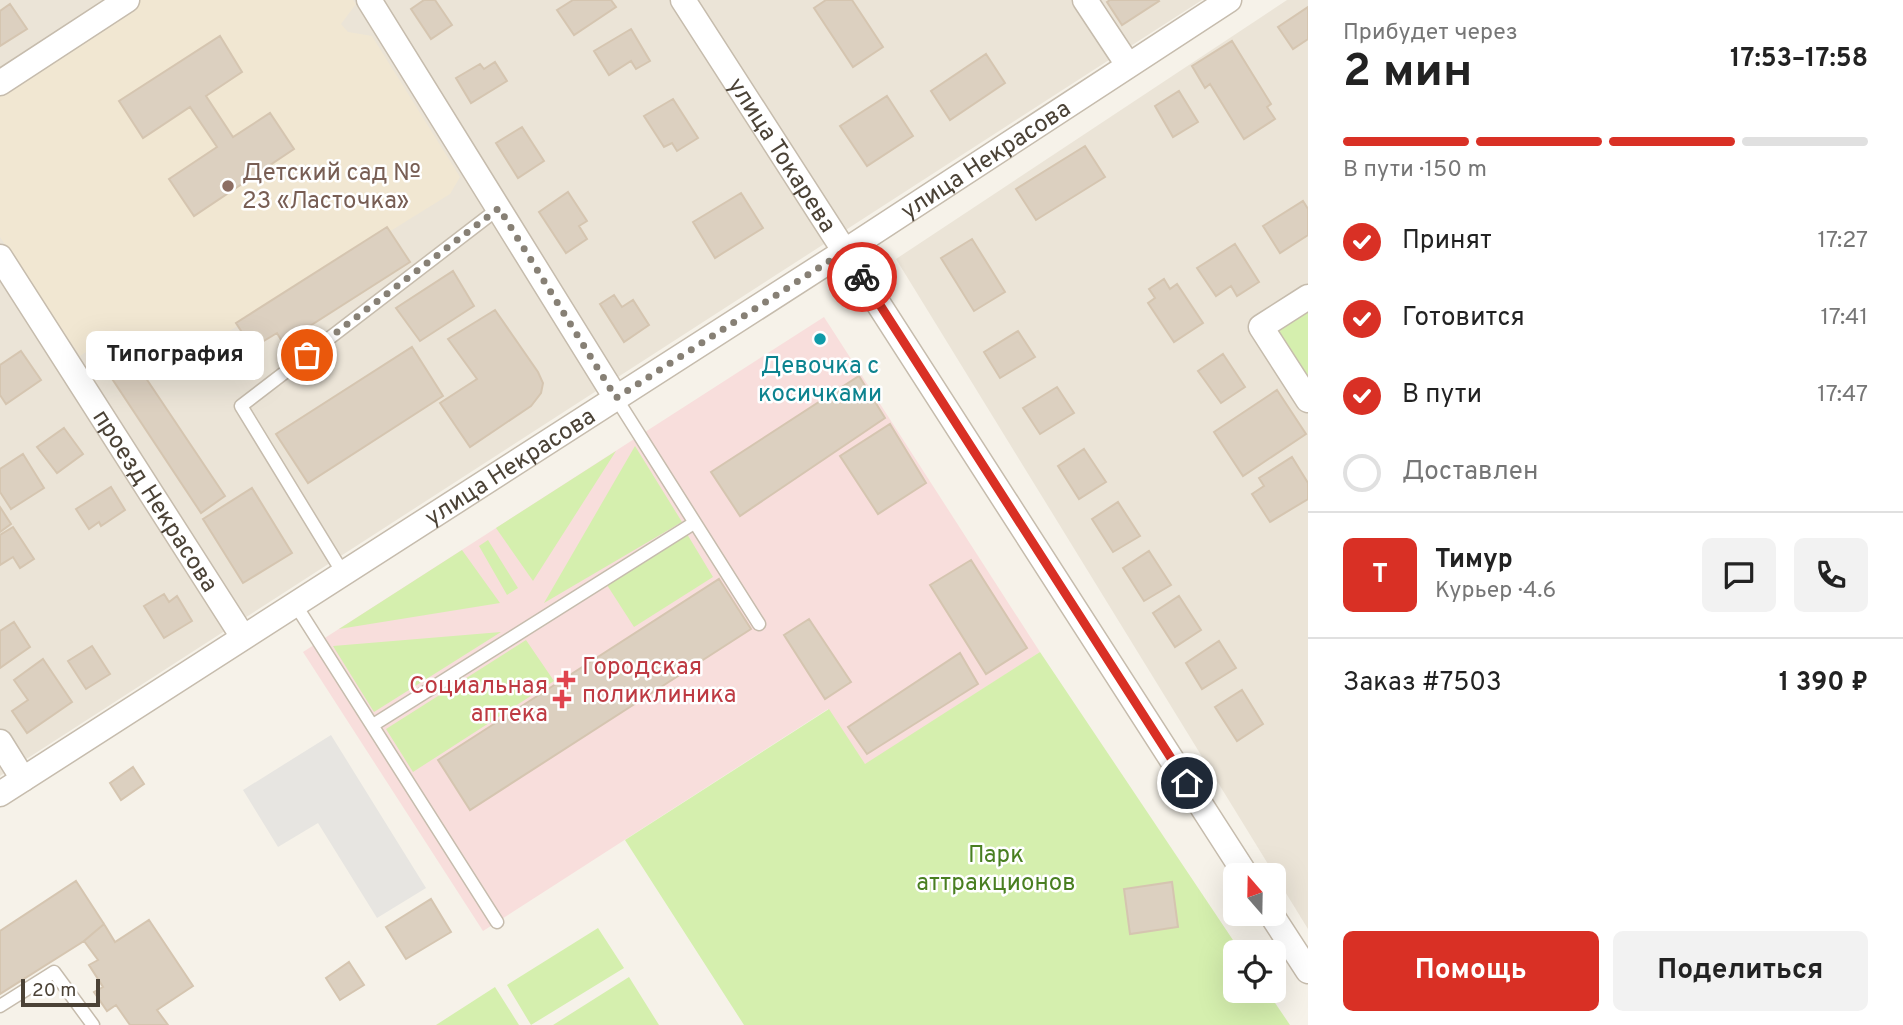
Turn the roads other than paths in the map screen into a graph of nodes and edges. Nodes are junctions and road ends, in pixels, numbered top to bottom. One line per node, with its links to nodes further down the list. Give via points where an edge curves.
1 (127, 0): 7 (street)
2 (369, 0): 8 (street)
3 (683, 0): 9 (street, улица Токарева)
4 (1085, 0): 6 (street)
5 (1229, 0): 6 (street, улица Некрасова)
6 (1128, 65): 9 (street, улица Некрасова)
7 (0, 83)
8 (499, 208): 12 (street); 15 (lane, via 241,405)
9 (845, 251): 12 (street, улица Некрасова); 23 (street, улица Токарева)
10 (0, 257): 18 (street, проезд Некрасова)
11 (1308, 296): 13 (street, via 1261,327)
12 (616, 398): 14 (lane); 15 (street, улица Некрасова)
13 (1308, 400)
14 (694, 523): 17 (lane); 19 (lane)
15 (343, 573): 16 (street, улица Некрасова)
16 (295, 604): 18 (street, улица Некрасова); 19 (lane)
17 (759, 624)
18 (243, 637): 21 (street, улица Некрасова)
19 (373, 725): 24 (lane)
20 (0, 742): 21 (street)
21 (23, 779): 22 (street, улица Некрасова)
22 (0, 794)
23 (1238, 863)
24 (497, 922)
25 (1279, 926): 26 (street)
26 (1308, 971)
27 (0, 1006): 28 (lane, via 54,972)
28 (93, 1025)

